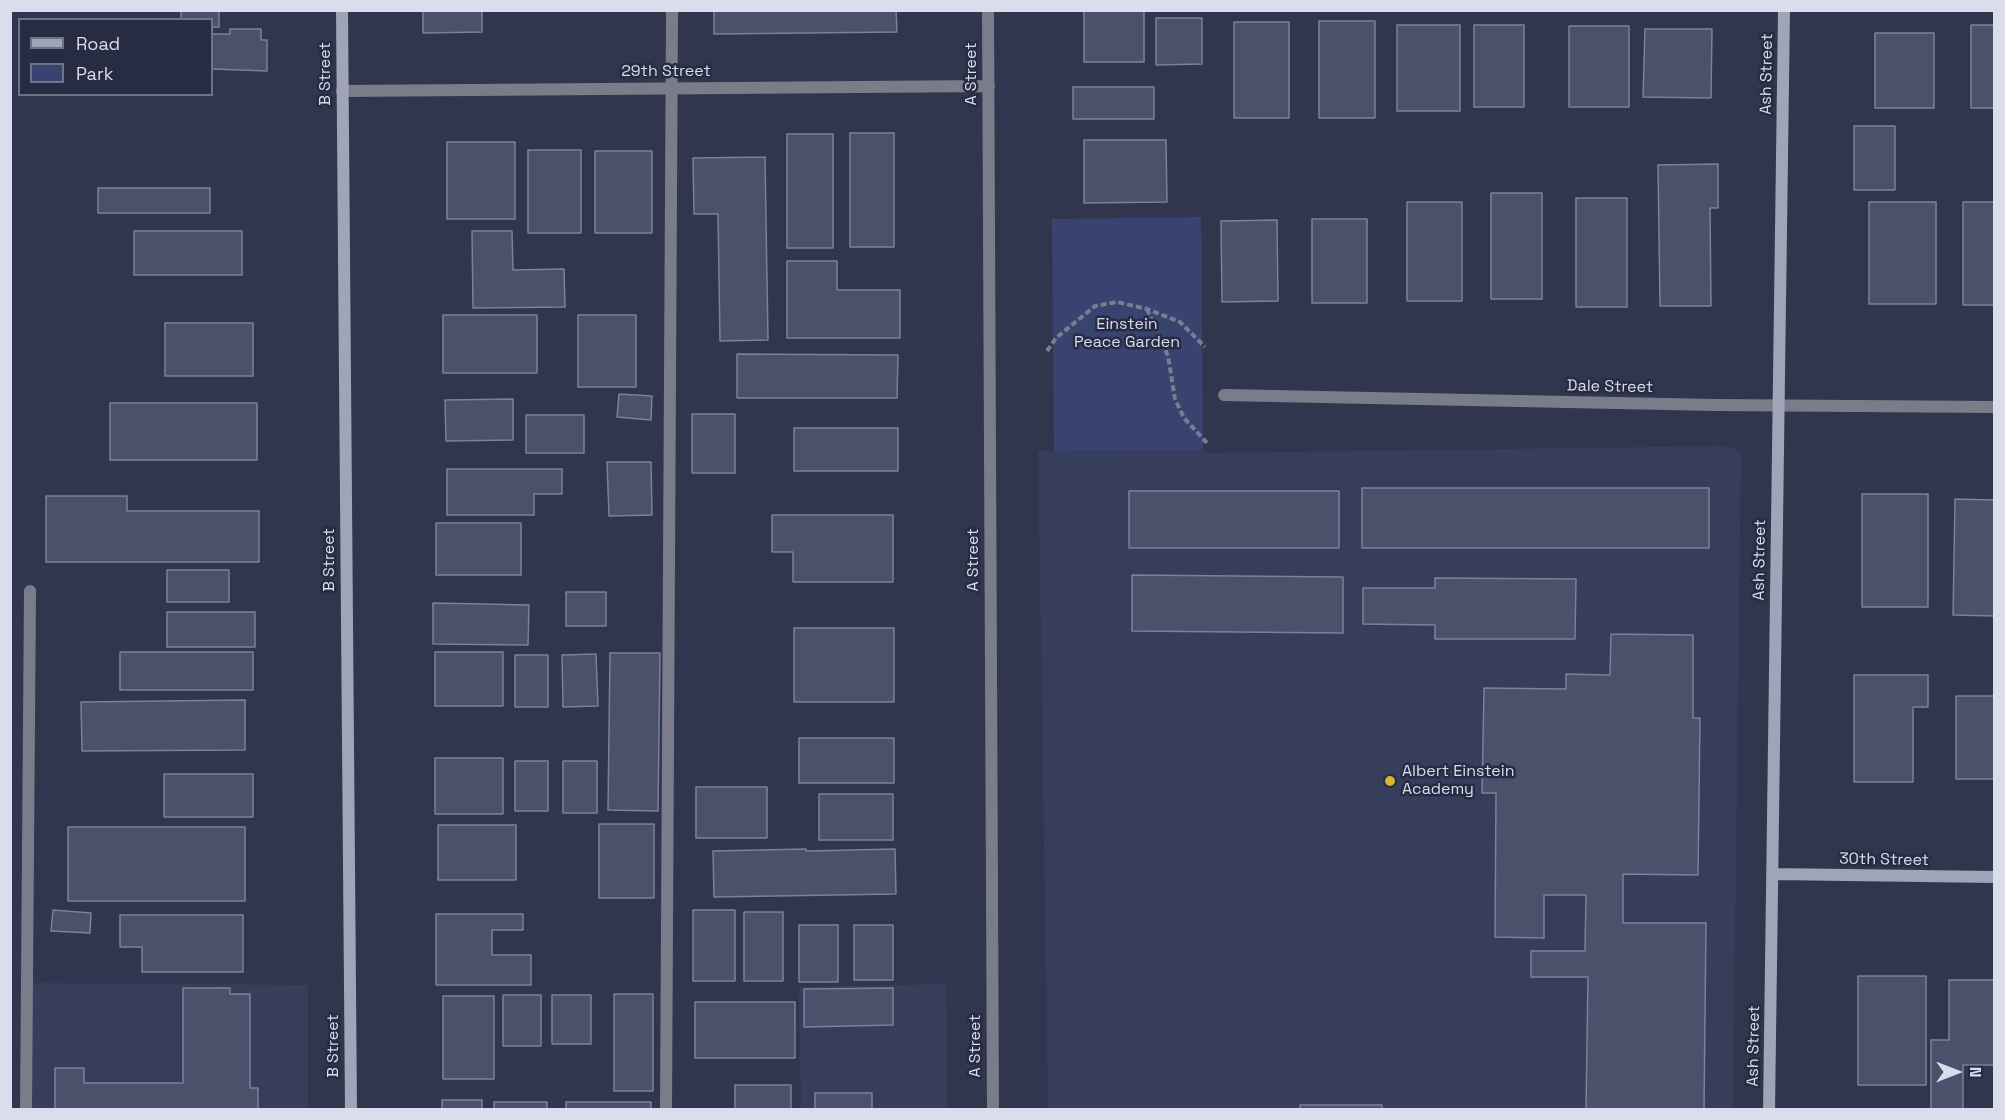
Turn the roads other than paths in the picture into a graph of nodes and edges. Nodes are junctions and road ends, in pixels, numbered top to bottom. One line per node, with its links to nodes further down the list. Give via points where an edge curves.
1 (342, 10): 7 (street, B Street)
2 (672, 10): 6 (street)
3 (988, 10): 5 (street, A Street)
4 (1784, 10): 9 (street, Ash Street)
5 (989, 86): 6 (street, 29th Street); 17 (street, A Street)
6 (672, 89): 7 (street, 29th Street); 16 (street)
7 (342, 91): 15 (street, B Street)
8 (1224, 395): 9 (street, Dale Street)
9 (1779, 405): 10 (street, Dale Street); 12 (street, Ash Street)
10 (1995, 407)
11 (30, 591): 14 (street)
12 (1773, 874): 13 (street, 30th Street); 18 (street, Ash Street)
13 (1995, 877)
14 (26, 1110)
15 (351, 1110)
16 (666, 1110)
17 (993, 1110)
18 (1769, 1110)

